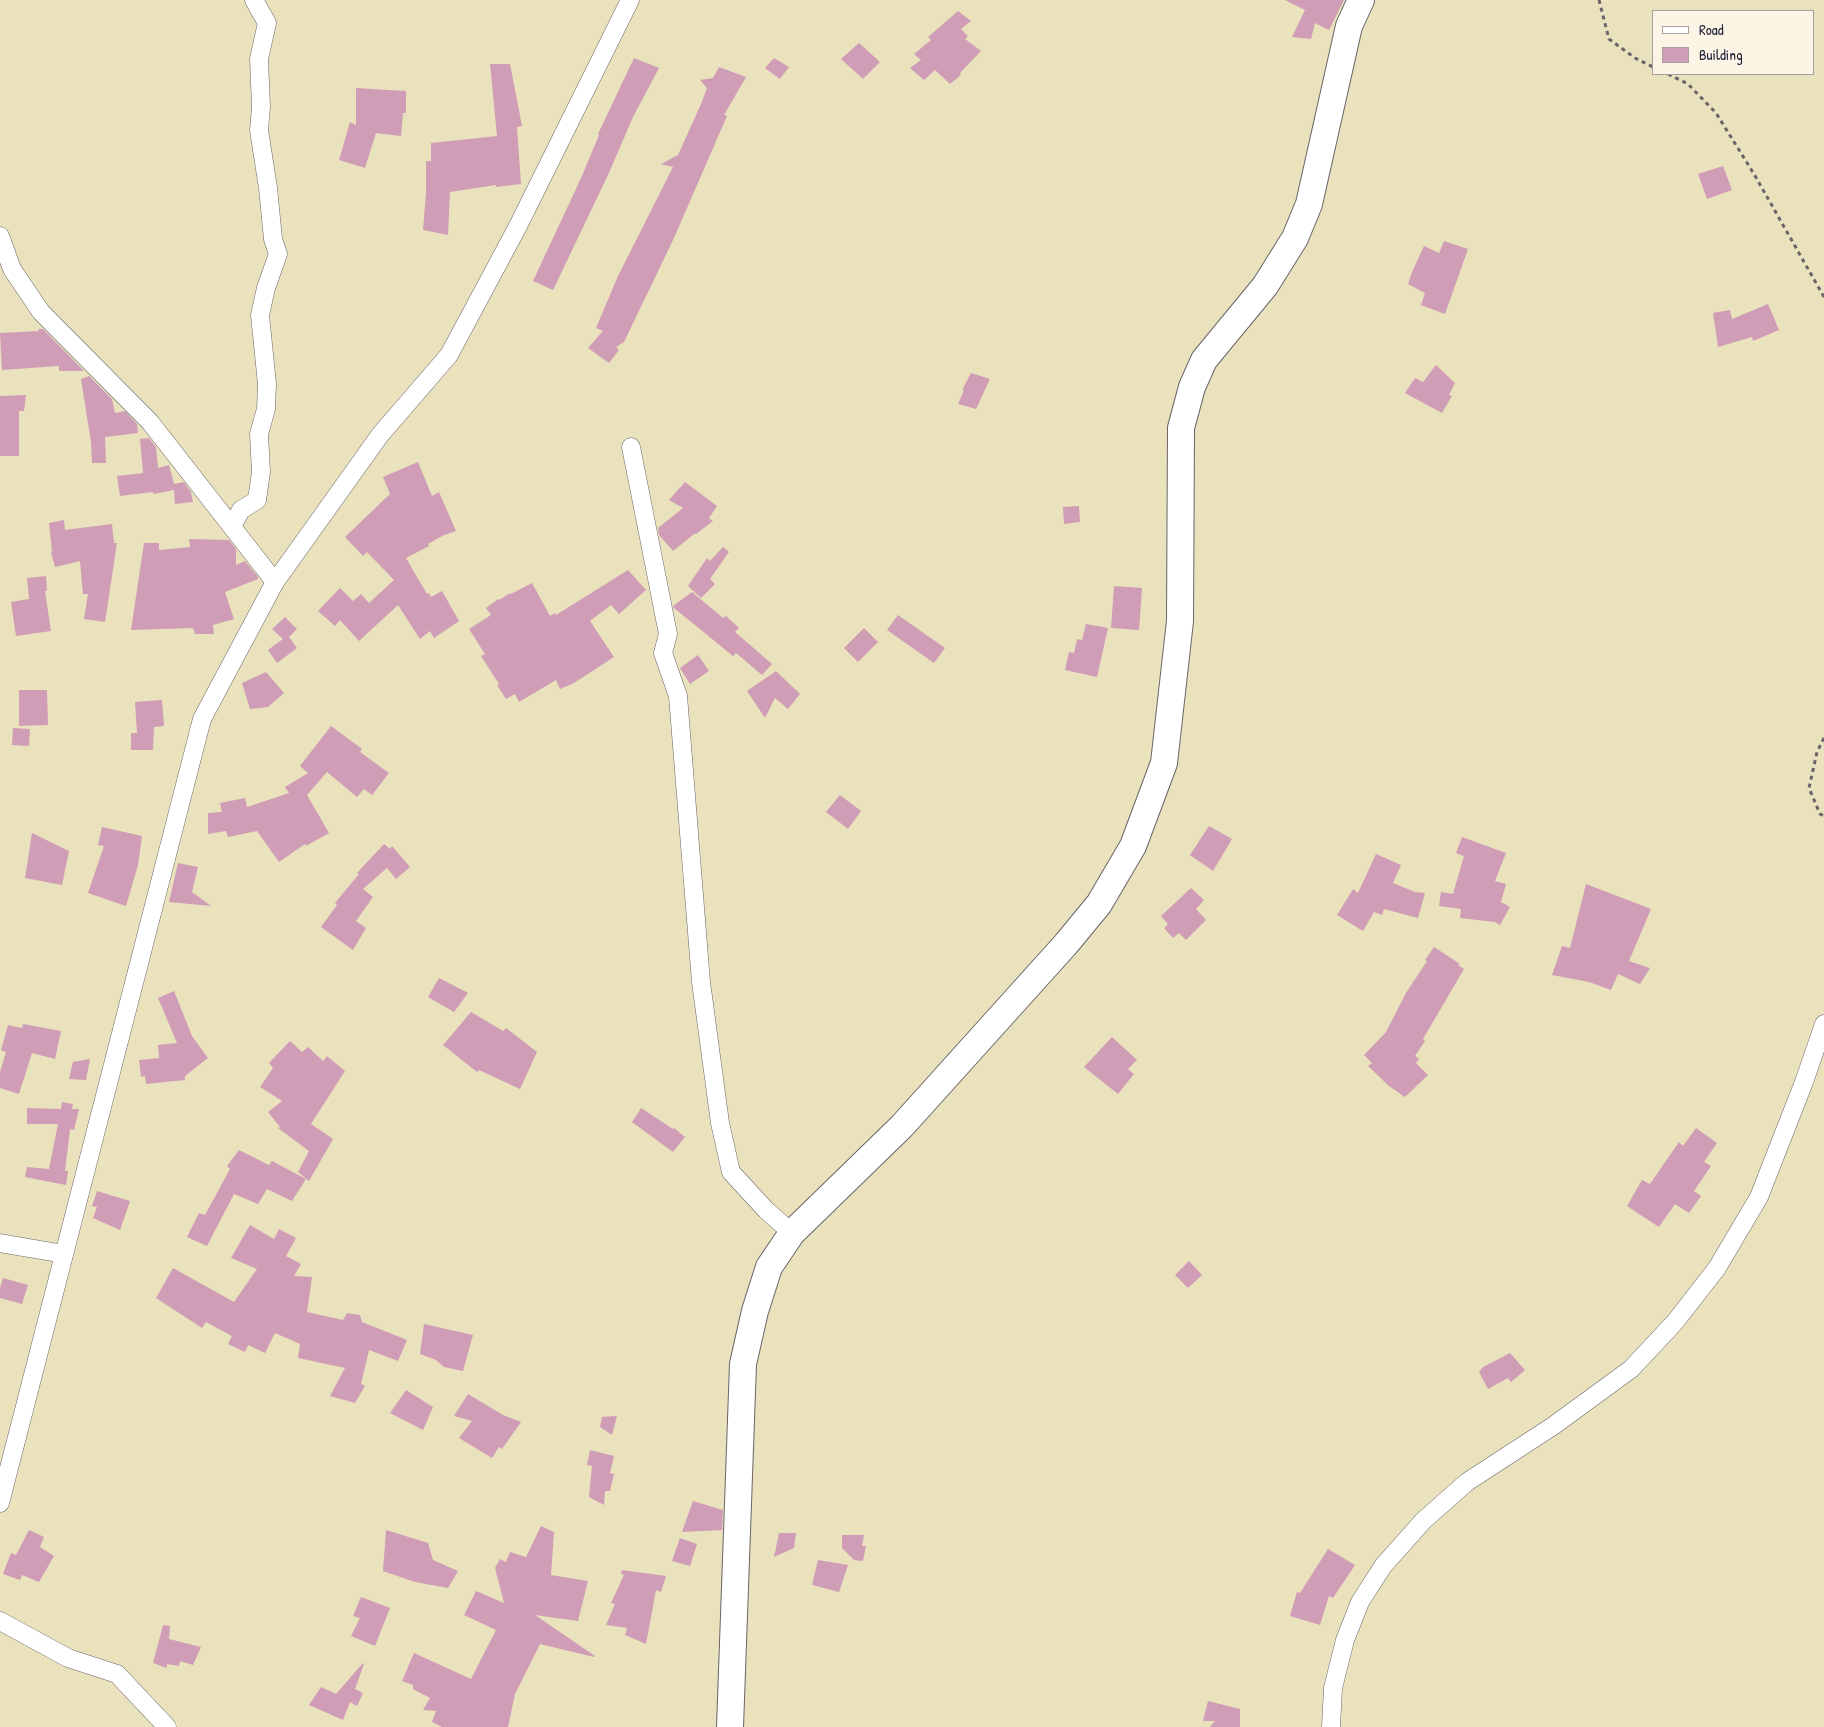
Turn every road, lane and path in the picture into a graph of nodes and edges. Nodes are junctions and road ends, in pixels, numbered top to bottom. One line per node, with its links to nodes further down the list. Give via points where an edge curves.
1 (254, 0): 10 (street, via 267,23 259,58 259,130 273,239 278,254 260,316 267,384 266,409 259,434 261,472 258,500 241,510)
2 (630, 0): 11 (street, via 518,226 449,355 380,435)
3 (1361, 0): 15 (main road, via 1349,26 1309,204 1295,238 1265,286 1204,360 1181,428 1179,630 1164,763 1133,846 1099,904 1066,944 902,1126)
4 (1599, 0): 5 (path, via 1609,39 1635,58)
5 (1652, 66)
6 (1670, 75): 8 (path, via 1688,84 1716,113)
7 (0, 236): 10 (street, via 12,269 41,312 150,422)
8 (1824, 297)
9 (631, 447): 15 (street, via 668,634 663,653 678,696 701,982 720,1123 731,1172)
10 (232, 526): 11 (street)
11 (275, 582): 17 (street, via 202,719)
12 (1824, 738): 13 (path, via 1817,752 1809,788 1820,814)
13 (1824, 816)
14 (1824, 1024): 22 (street, via 1759,1197 1718,1268 1675,1322 1631,1369 1553,1426 1467,1482 1423,1521 1383,1566 1360,1602 1345,1640 1333,1688)
15 (792, 1233): 21 (main road, via 770,1267 754,1311 743,1364)
16 (0, 1243): 17 (street)
17 (64, 1254): 18 (street)
18 (0, 1503)
19 (0, 1621): 20 (street, via 68,1658 116,1674)
20 (167, 1727)
21 (730, 1727)
22 (1331, 1727)

